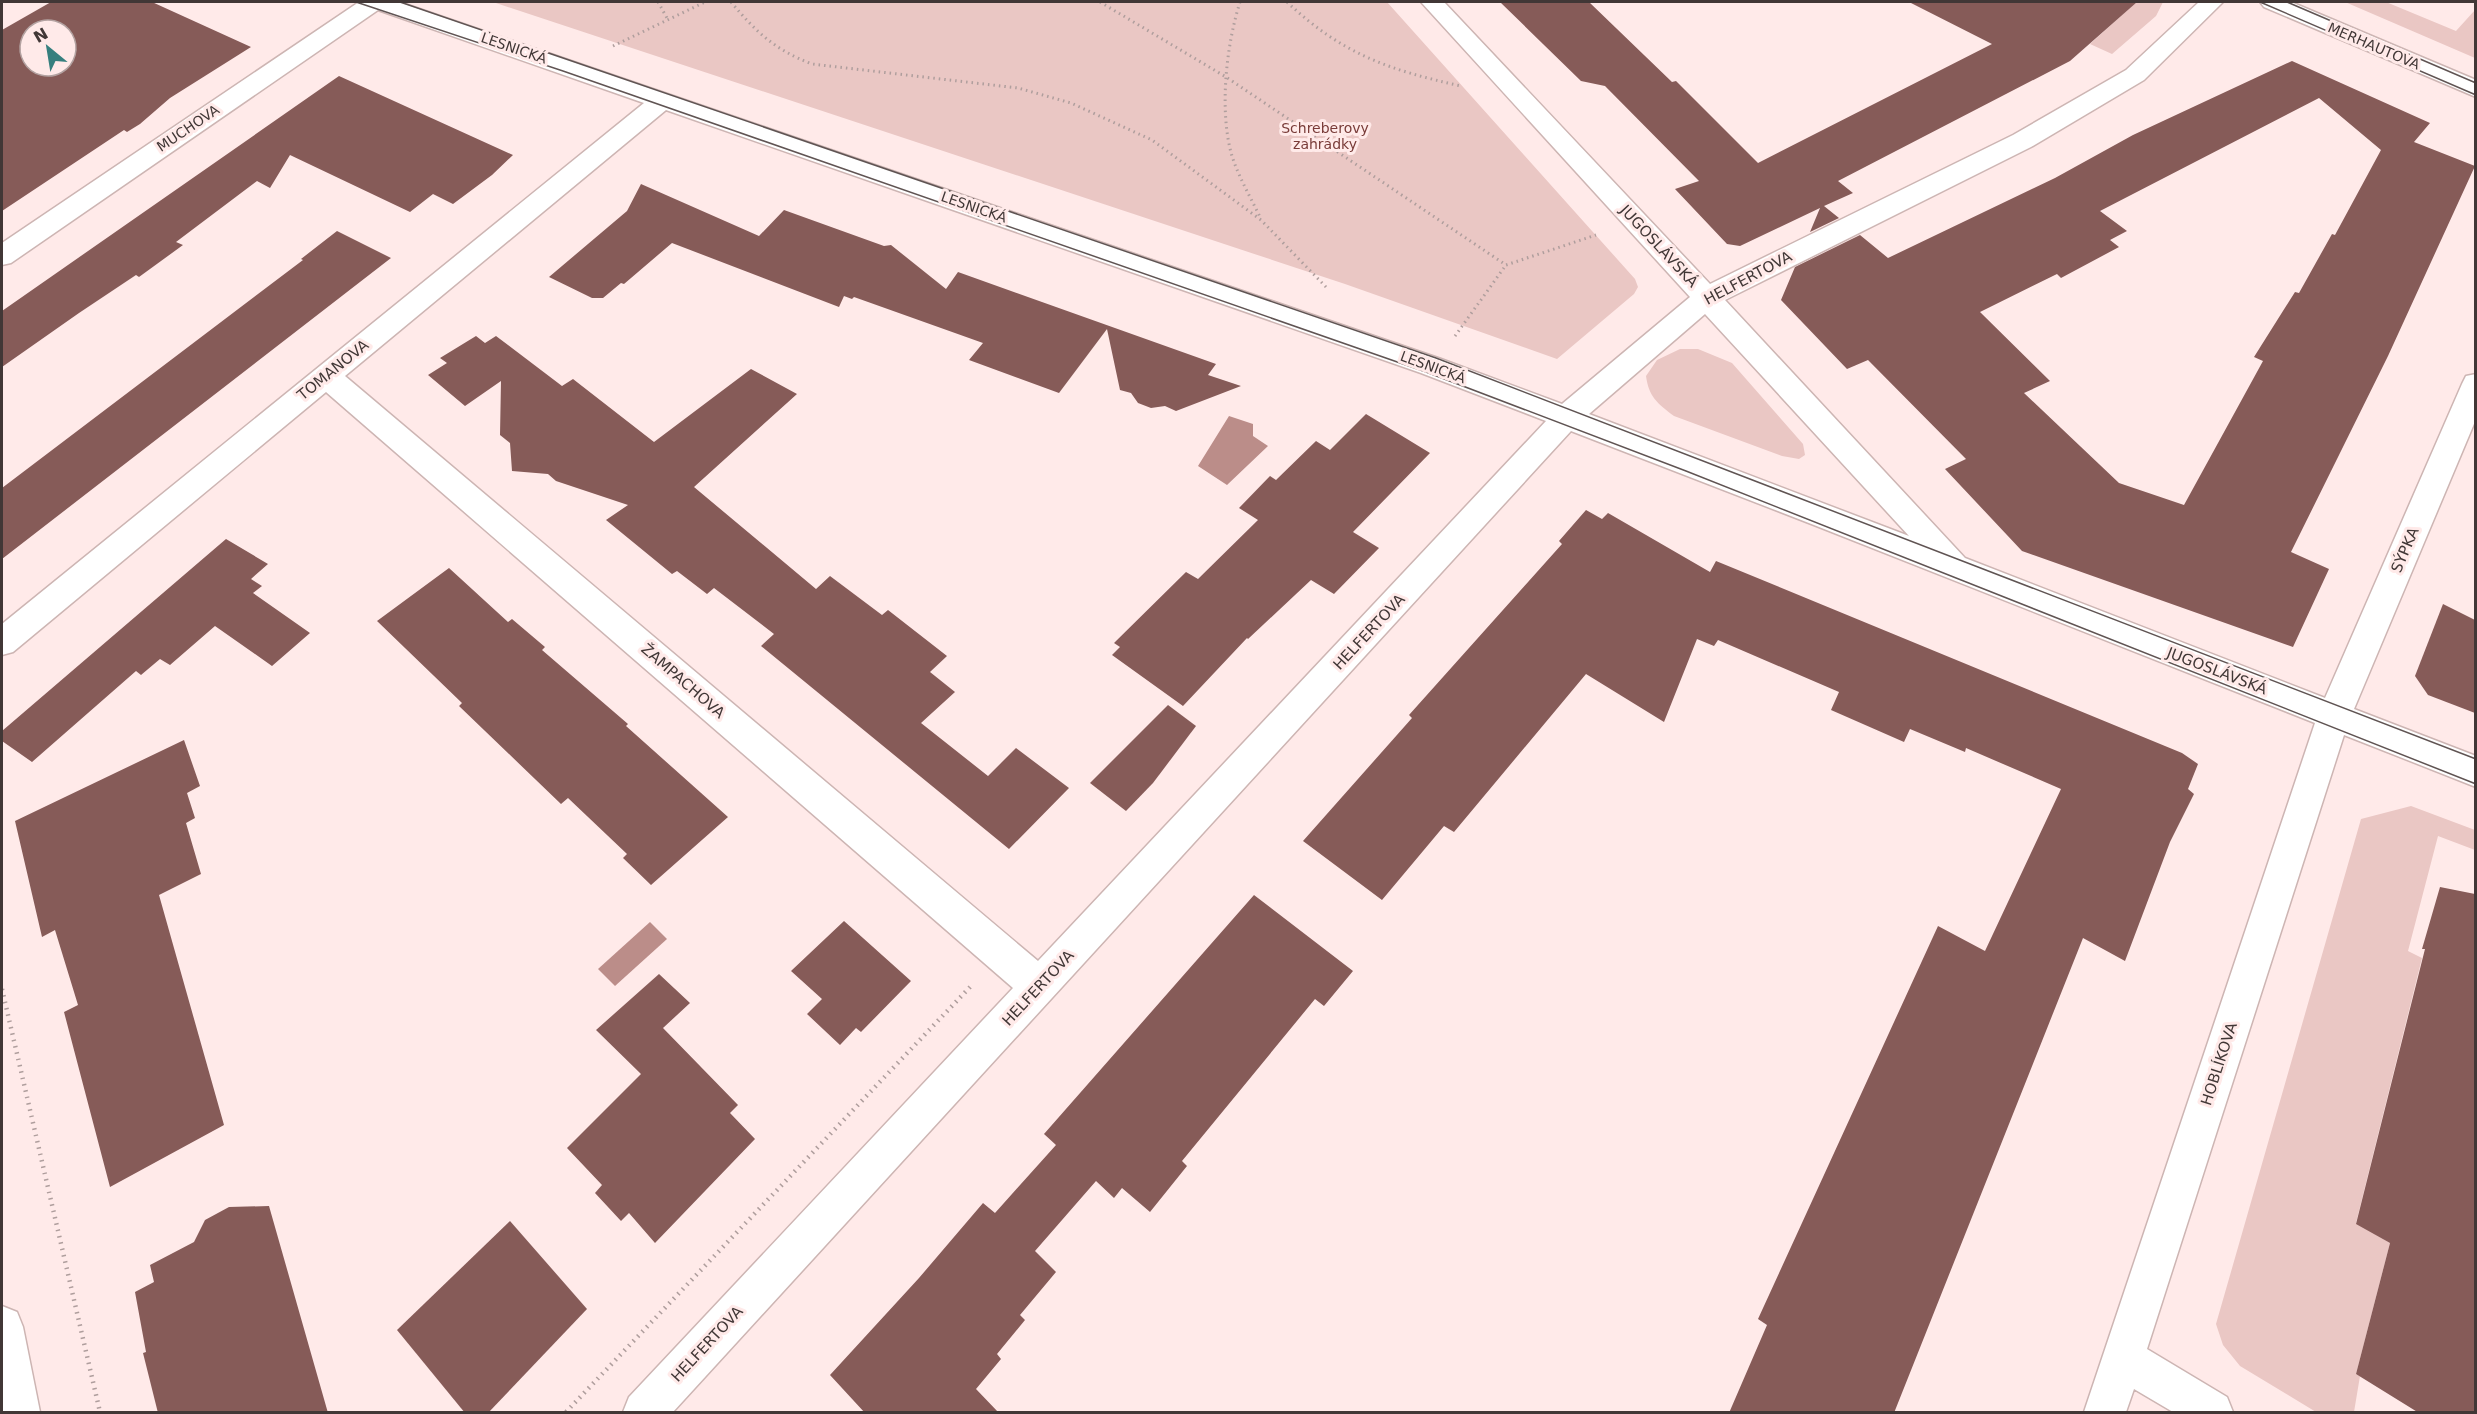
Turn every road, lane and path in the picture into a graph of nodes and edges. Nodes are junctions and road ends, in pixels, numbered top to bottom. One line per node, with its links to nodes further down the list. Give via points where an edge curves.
1 (376, 2): 16 (street, LESNICKÁ); 19 (street, MUCHOVA)
2 (658, 2): 11 (path)
3 (705, 2): 11 (path)
4 (731, 2): 17 (path, via 760,37 788,56 812,64 1018,88 1071,103 1152,140)
5 (1100, 2): 13 (path)
6 (1240, 2): 13 (path, via 1234,17)
7 (1287, 2): 14 (path, via 1304,19 1350,50 1409,75)
8 (1432, 2): 22 (street, JUGOSLÁVSKÁ)
9 (2212, 2): 22 (street, HELFERTOVA, via 2135,75 2022,141)
10 (2272, 2): 15 (street, MERHAUTOVA)
11 (666, 18): 12 (path)
12 (612, 46)
13 (1226, 77): 17 (path, via 1231,153); 20 (path)
14 (1465, 87)
15 (2475, 89)
16 (664, 99): 24 (street, TOMANOVA); 26 (street, LESNICKÁ, via 1420,362)
17 (1261, 220): 21 (path)
18 (1603, 233): 20 (path)
19 (2, 256)
20 (1506, 265): 23 (path)
21 (1326, 286)
22 (1706, 298): 26 (street, HELFERTOVA); 27 (street, JUGOSLÁVSKÁ)
23 (1455, 336)
24 (326, 376): 28 (street, TOMANOVA); 32 (street, ŽAMPACHOVA)
25 (2475, 384): 29 (street, SÝPKA)
26 (1567, 417): 27 (street, JUGOSLÁVSKÁ); 32 (street, HELFERTOVA)
27 (1959, 570): 29 (street, JUGOSLÁVSKÁ)
28 (2, 642)
29 (2334, 716): 30 (street, JUGOSLÁVSKÁ); 35 (street, HOBLÍKOVA)
30 (2475, 772)
31 (977, 980): 38 (path)
32 (1039, 986): 39 (street, HELFERTOVA)
33 (2, 988): 37 (path)
34 (2, 1327): 36 (street)
35 (2123, 1358): 40 (street, HOBLÍKOVA); 41 (street)
36 (19, 1413)
37 (100, 1413)
38 (566, 1413)
39 (644, 1413)
40 (2105, 1413)
41 (2212, 1413)

